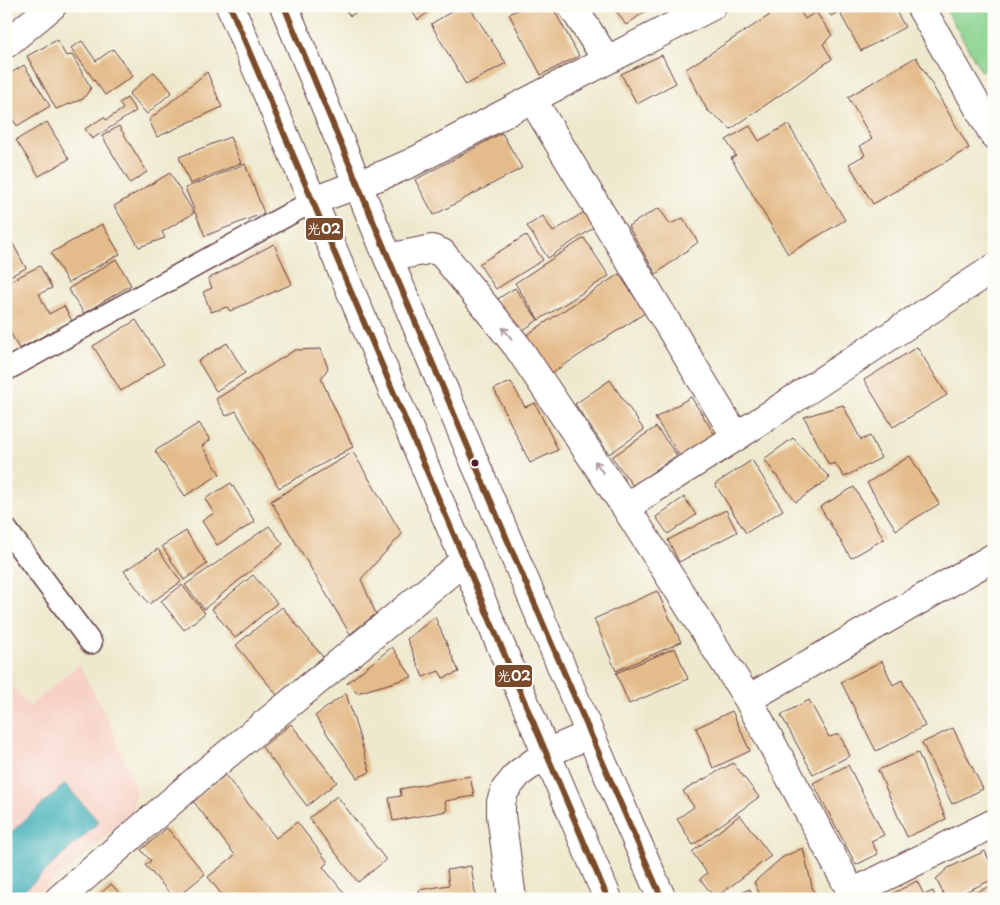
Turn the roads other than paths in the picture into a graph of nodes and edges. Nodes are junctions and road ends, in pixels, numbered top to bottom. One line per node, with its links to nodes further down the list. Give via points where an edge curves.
1 (52, 6): 7 (main road)
2 (230, 6): 12 (main road)
3 (284, 6): 11 (main road)
4 (572, 6): 8 (main road)
5 (712, 6): 8 (main road)
6 (920, 6): 10 (main road)
7 (6, 44)
8 (607, 60): 9 (main road)
9 (532, 98): 11 (main road, via 413,162); 16 (main road)
10 (994, 135)
11 (358, 184): 12 (main road); 13 (main road)
12 (313, 200): 15 (lane); 20 (main road)
13 (388, 258): 17 (main road, one-way to 13, via 517,346 442,253 432,249); 23 (main road)
14 (994, 268): 16 (main road)
15 (6, 370)
16 (736, 437): 17 (main road)
17 (626, 508): 22 (main road)
18 (6, 529): 21 (lane)
19 (994, 557): 22 (main road)
20 (464, 561): 24 (main road); 27 (main road, via 208,770)
21 (91, 643)
22 (748, 699): 26 (main road)
23 (590, 734): 24 (main road); 30 (main road)
24 (547, 752): 28 (main road, via 518,774 505,790 501,802); 29 (main road)
25 (994, 823): 26 (main road)
26 (853, 896)
27 (59, 899)
28 (512, 899)
29 (608, 899)
30 (662, 899)

